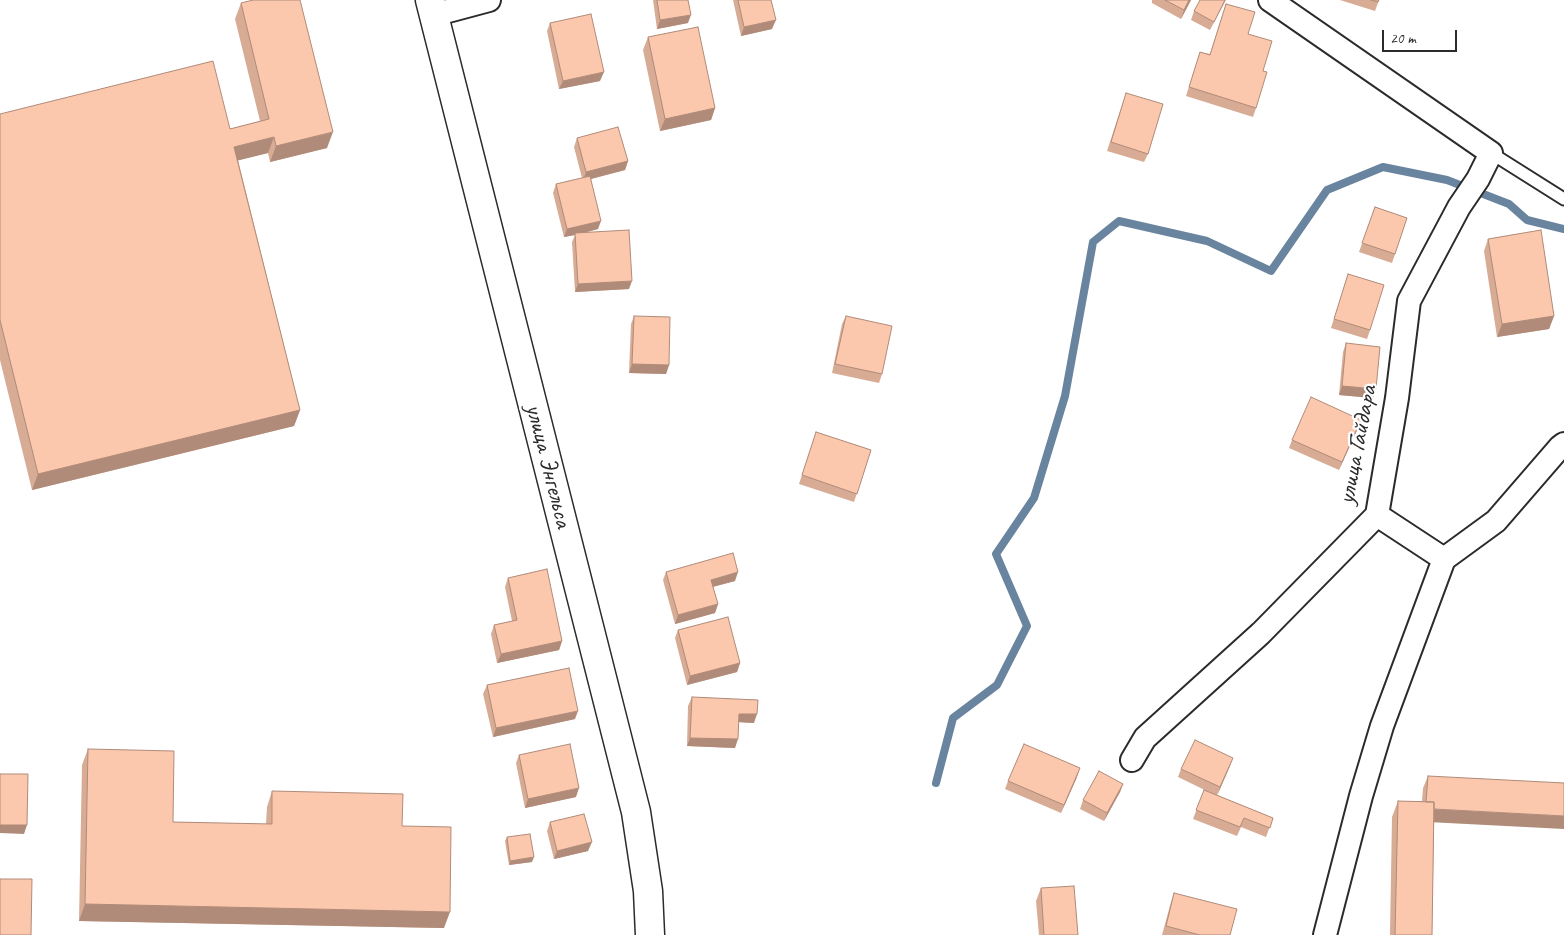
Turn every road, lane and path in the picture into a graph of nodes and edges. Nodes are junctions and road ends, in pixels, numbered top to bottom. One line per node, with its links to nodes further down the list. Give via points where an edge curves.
1 (489, 0): 3 (street)
2 (1270, 0): 4 (street)
3 (432, 7): 10 (street, улица Энгельса, via 636,812 648,891)
4 (1492, 153): 5 (lane); 7 (street, улица Гайдара, via 1409,301)
5 (1564, 199)
6 (1564, 444): 8 (street, via 1496,521)
7 (1377, 515): 8 (street); 9 (street, улица Гайдара, via 1261,633 1145,738)
8 (1444, 559): 11 (street, via 1382,726 1360,796)
9 (1132, 760)
10 (650, 935)
11 (1325, 935)

